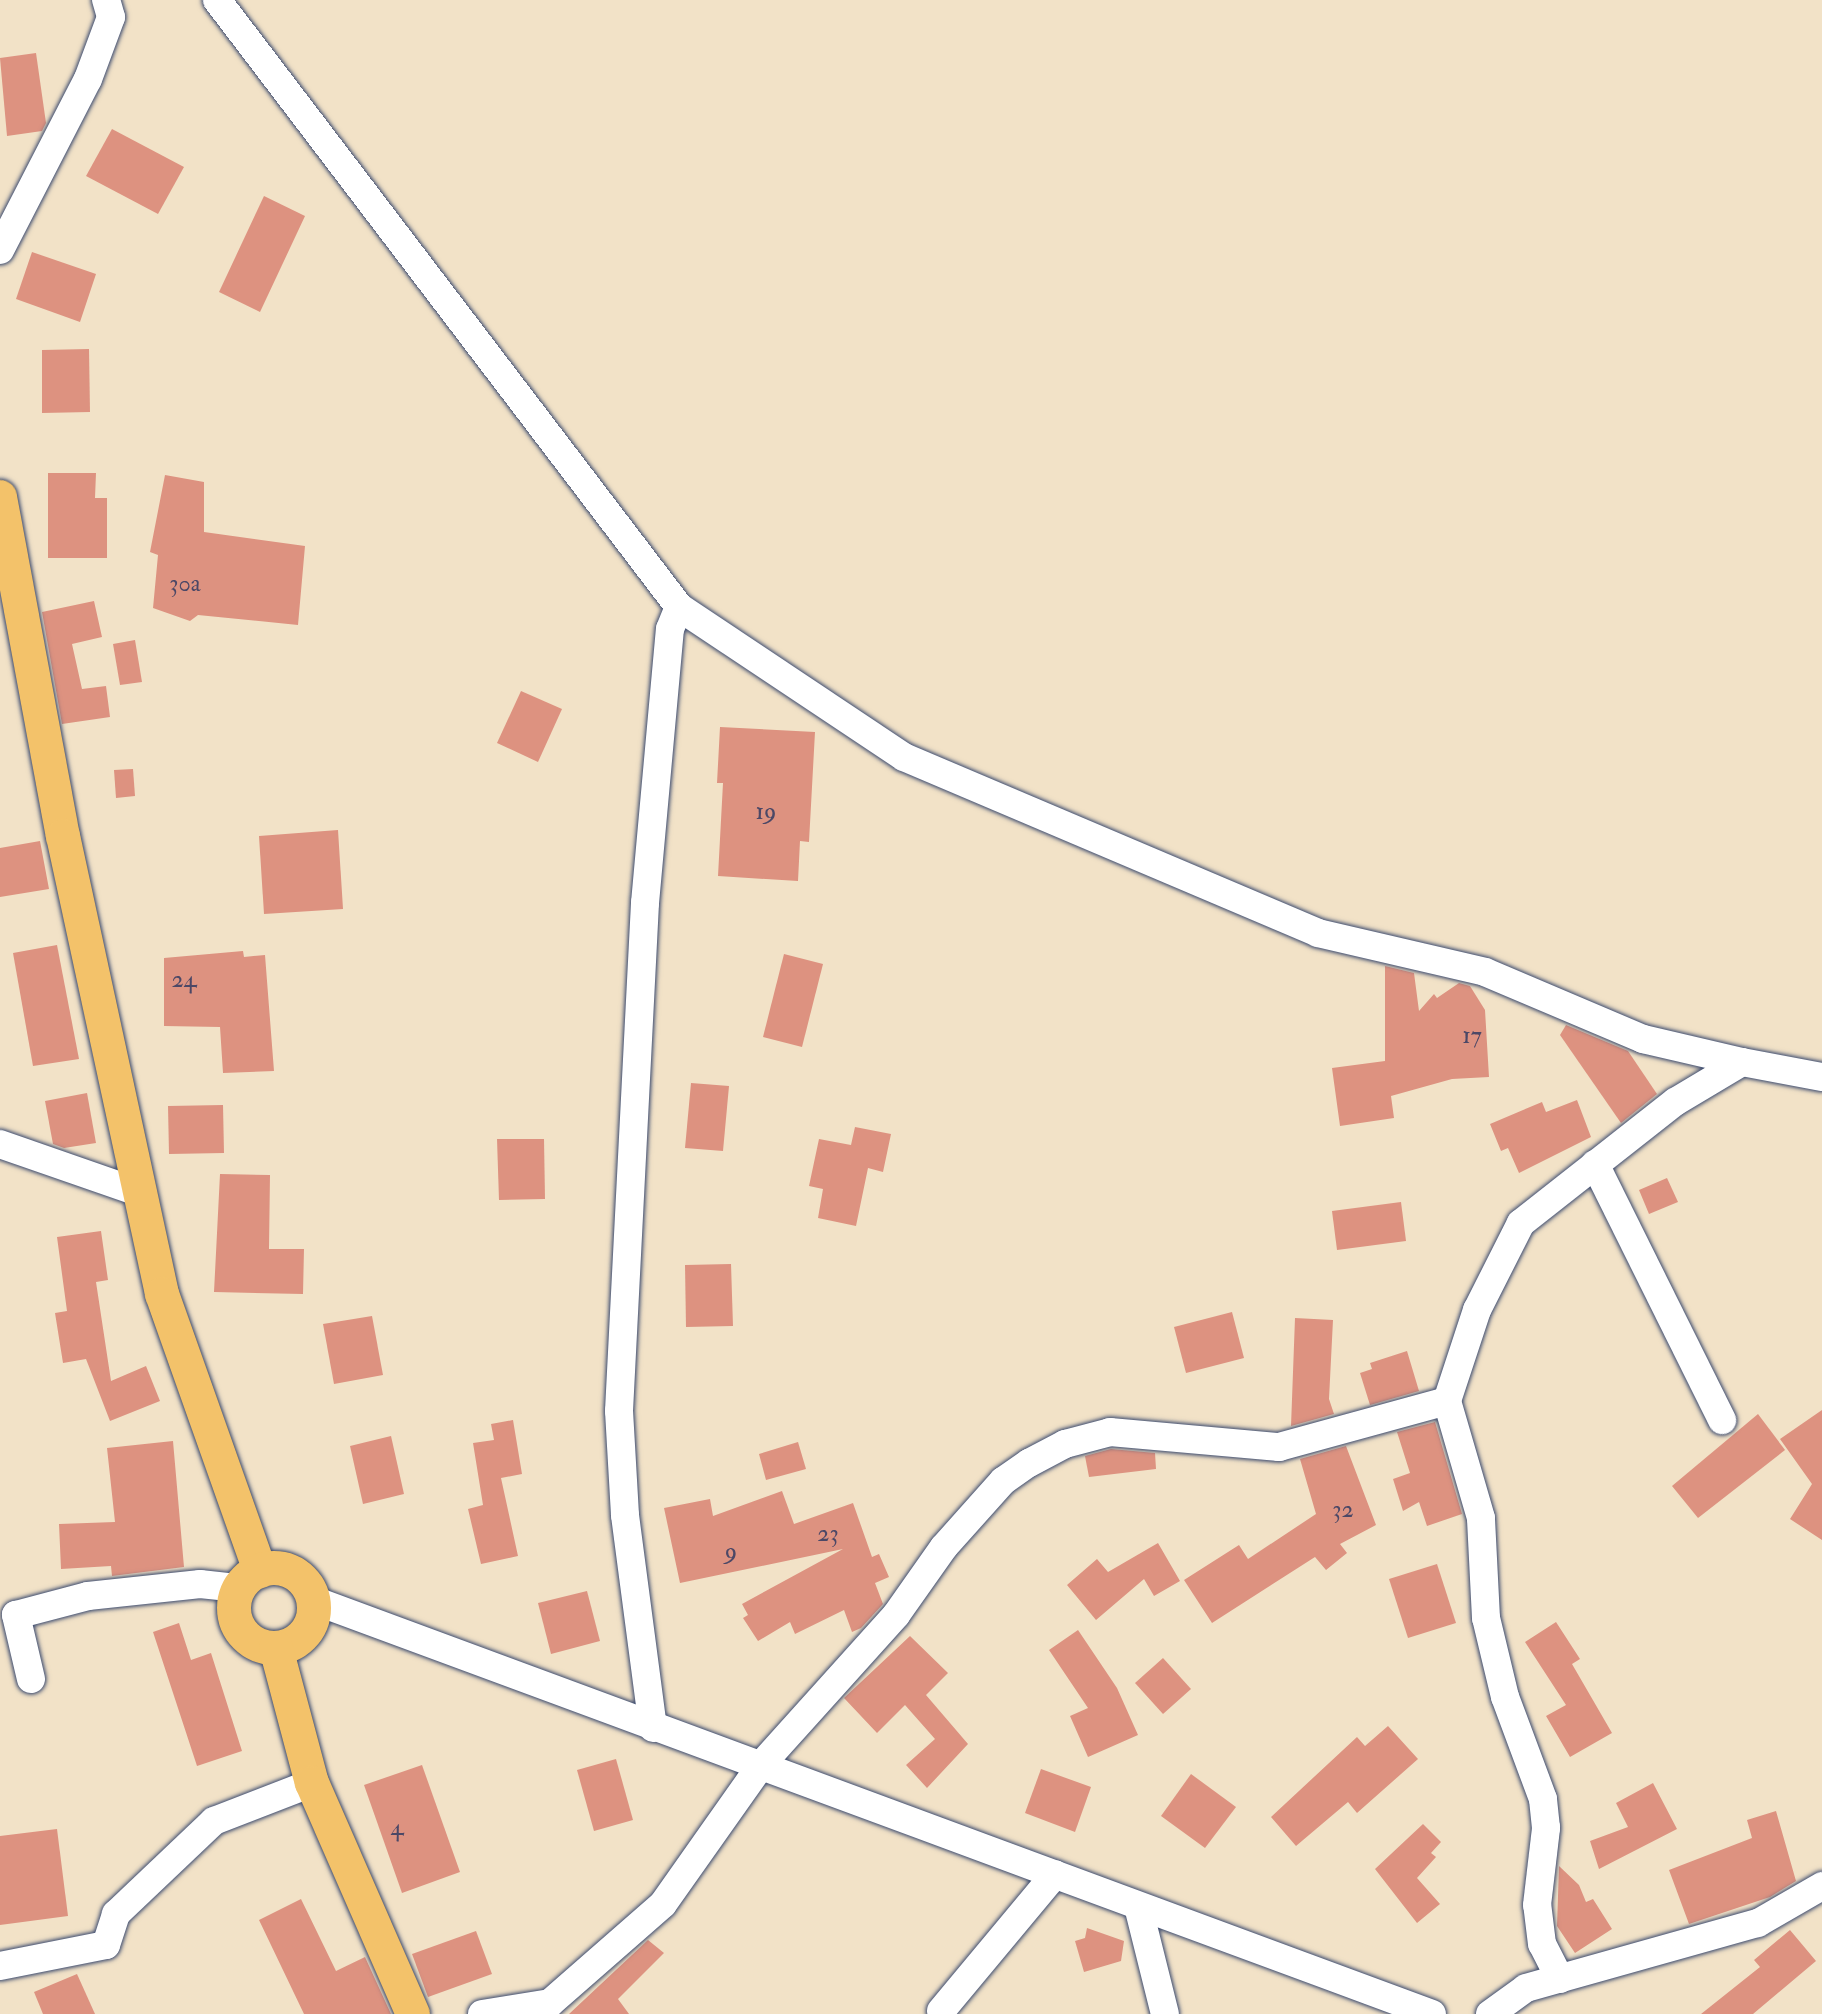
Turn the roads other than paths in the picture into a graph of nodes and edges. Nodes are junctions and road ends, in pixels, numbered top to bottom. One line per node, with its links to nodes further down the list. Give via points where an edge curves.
1 (106, 0): 3 (street, via 111,17 88,79)
2 (217, 0): 5 (street)
3 (0, 250)
4 (0, 497): 10 (main road)
5 (679, 607): 6 (street, via 904,757 1318,933 1485,972 1643,1039); 17 (street, via 670,629 645,903 619,1411 625,1515)
6 (1742, 1062): 7 (street); 9 (street, via 1675,1102)
7 (1822, 1077)
8 (0, 1144): 10 (street)
9 (1595, 1164): 11 (street, via 1521,1223 1477,1310); 12 (street)
10 (138, 1192): 13 (main road, via 162,1294)
11 (1447, 1401): 18 (street, via 1279,1447 1110,1432 1065,1444 1003,1481 944,1547 896,1615); 24 (street, via 1481,1518 1486,1618 1505,1697 1543,1799 1546,1828 1537,1905 1542,1944)
12 (1722, 1420)
13 (250, 1579): 14 (main road, via 276,1568 295,1574); 15 (main road, via 234,1606 242,1633); 16 (street, via 88,1596 16,1615)
14 (313, 1600): 15 (main road, via 306,1633); 17 (street)
15 (276, 1648): 19 (main road)
16 (31, 1679)
17 (653, 1728): 18 (street)
18 (761, 1765): 20 (street); 25 (street, via 663,1904)
19 (312, 1783): 23 (street, via 214,1821 116,1914 106,1945); 27 (main road)
20 (1055, 1874): 22 (street); 26 (street)
21 (1822, 1886): 24 (street, via 1758,1923)
22 (1138, 1906): 29 (street); 30 (street)
23 (0, 1966)
24 (1560, 1979): 31 (street, via 1526,1988)
25 (553, 2009): 28 (street)
26 (941, 2011)
27 (413, 2014)
28 (482, 2014)
29 (1165, 2014)
30 (1432, 2014)
31 (1490, 2014)

